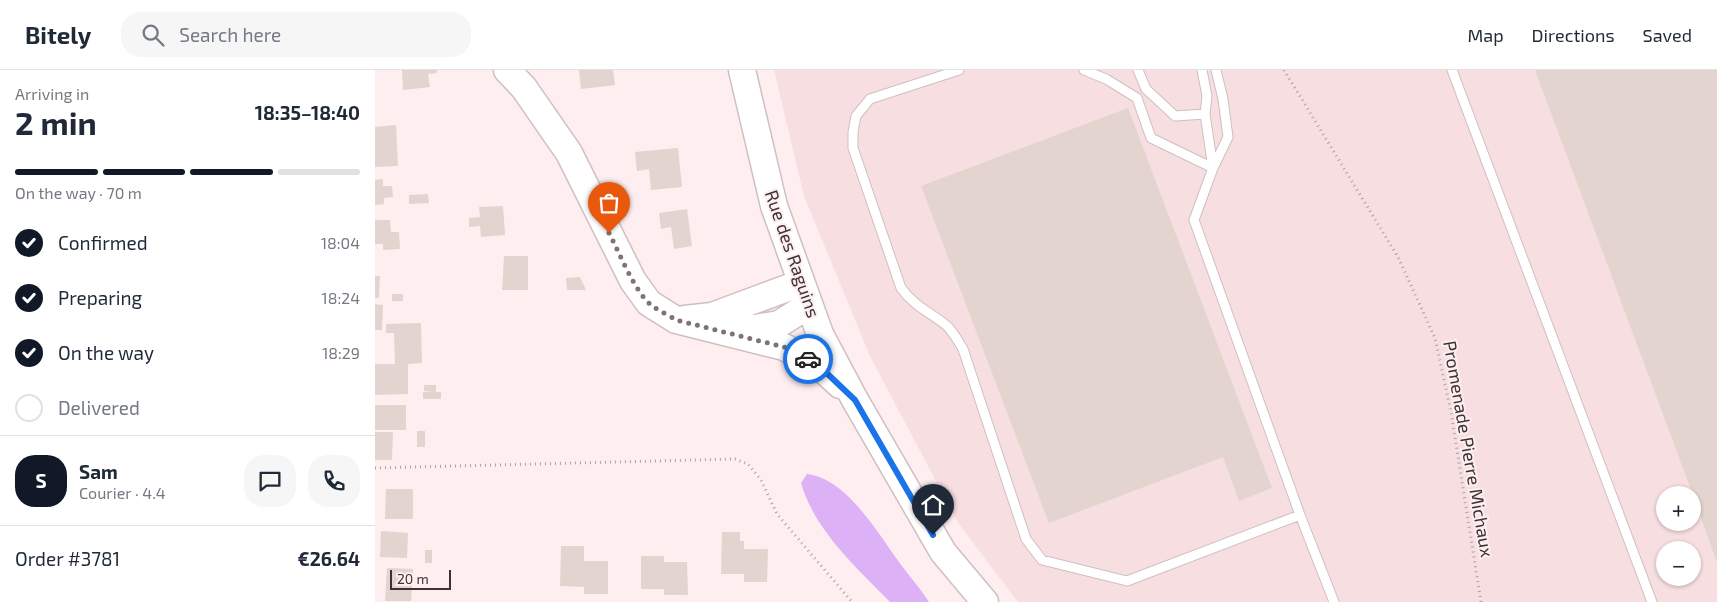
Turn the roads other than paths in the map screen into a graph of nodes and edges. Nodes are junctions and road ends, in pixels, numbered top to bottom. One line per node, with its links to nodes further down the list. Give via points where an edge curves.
1 (507, 70): 12 (street, via 569,152 633,281 649,303)
2 (742, 70): 11 (street, Rue des Raguins, via 774,206)
3 (959, 70): 15 (lane, via 870,98 856,116 853,148 901,288 910,300 947,327 963,349 1026,539 1042,560 1127,581)
4 (1084, 70): 10 (lane, via 1137,98 1151,138)
5 (1137, 70): 9 (lane, via 1146,89 1175,116)
6 (1202, 70): 9 (lane, via 1207,96)
7 (1216, 70): 10 (lane, via 1228,137)
8 (1452, 70): 18 (lane)
9 (1205, 114): 10 (lane)
10 (1213, 168): 15 (lane, via 1194,220)
11 (805, 294): 12 (street, via 712,316); 13 (street, via 779,324 755,328); 14 (street, Rue des Raguins, via 820,334)
12 (676, 320): 13 (street)
13 (708, 328): 14 (street, via 784,347 816,363)
14 (855, 400): 16 (street, Rue des Raguins, via 943,552)
15 (1300, 515): 17 (lane)
16 (985, 602)
17 (1334, 602)
18 (1652, 602)

